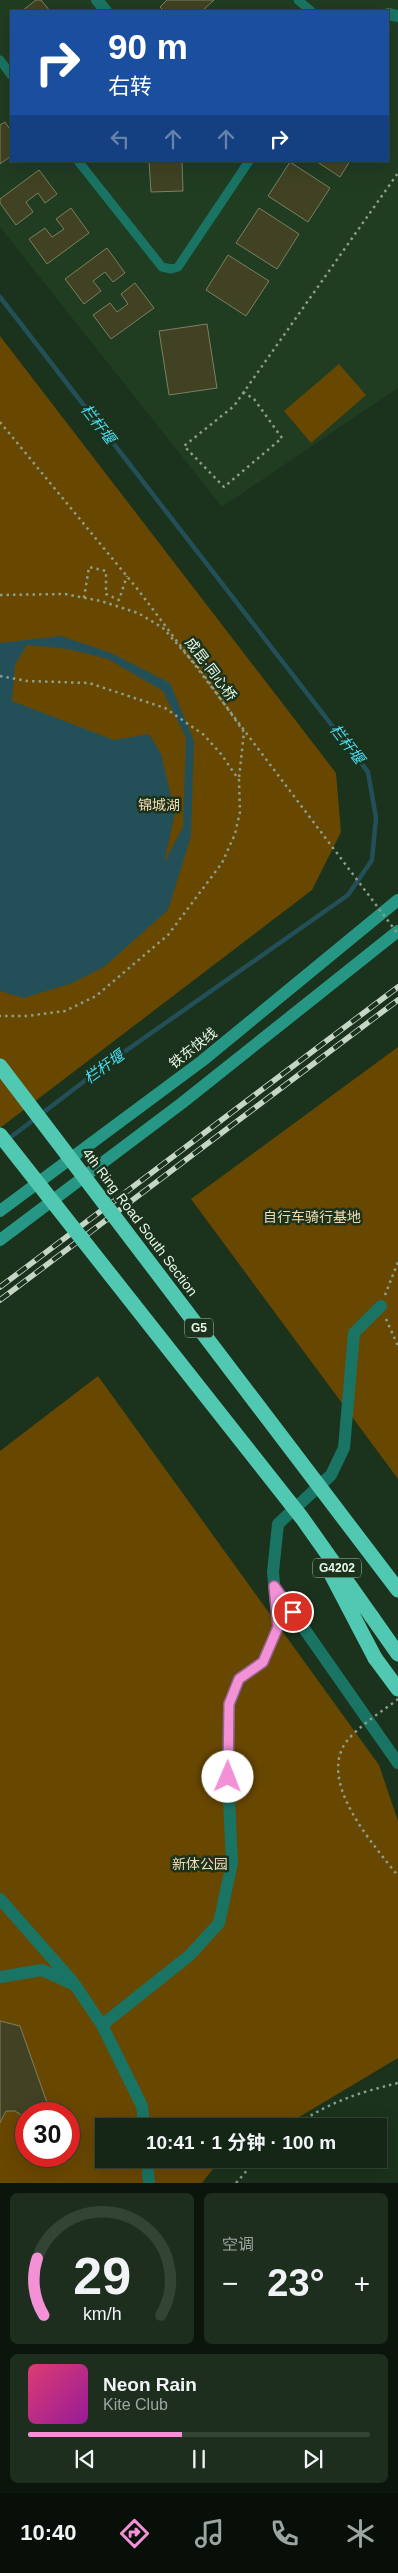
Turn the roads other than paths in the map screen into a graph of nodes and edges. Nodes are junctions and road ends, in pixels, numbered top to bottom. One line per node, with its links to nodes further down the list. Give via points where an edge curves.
1 (97, 0): 3 (street)
2 (298, 0): 4 (lane)
3 (105, 10)
4 (310, 10)
5 (0, 60): 6 (lane)
6 (10, 74)
7 (79, 162): 8 (lane, via 162,267 170,269 178,267)
8 (248, 162)
9 (398, 900): 13 (main road, 铁东快线, via 202,1061)
10 (398, 933): 14 (main road, via 182,1103)
11 (0, 1066): 18 (highway, 4th Ring Road South Section / G5, bridge)
12 (0, 1136): 16 (highway, G5, bridge)
13 (0, 1211)
14 (0, 1240)
15 (381, 1306): 17 (street, via 354,1333 344,1448 331,1475 278,1524)
16 (302, 1518): 19 (highway, G4202, bridge); 20 (highway, G5, bridge, via 375,1658)
17 (274, 1586): 21 (street); 25 (street, via 278,1627 263,1662 239,1679 229,1704 232,1863 219,1923 190,1955)
18 (398, 1590)
19 (398, 1654)
20 (398, 1689)
21 (398, 1763)
22 (0, 1899): 24 (street)
23 (0, 1976): 24 (street, via 42,1970)
24 (76, 1985): 25 (street)
25 (102, 2025): 26 (street, via 142,2106)
26 (143, 2118)
27 (148, 2168): 28 (street)
28 (149, 2183)

